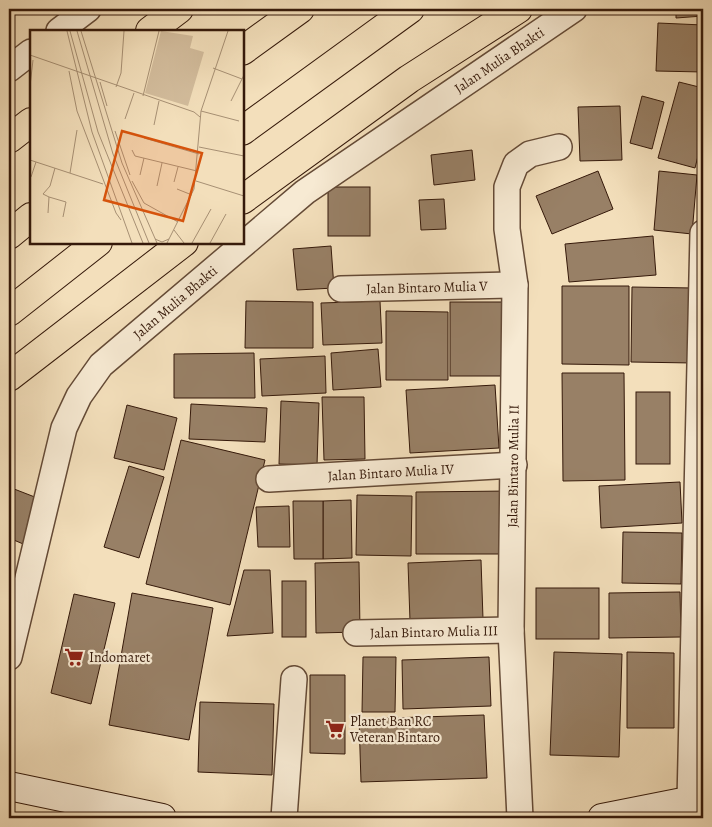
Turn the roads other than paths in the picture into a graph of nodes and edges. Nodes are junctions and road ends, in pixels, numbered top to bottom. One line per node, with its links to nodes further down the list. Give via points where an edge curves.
1 (88, 9): 7 (street)
2 (179, 9): 8 (highway)
3 (300, 9): 9 (highway)
4 (410, 9): 13 (highway)
5 (518, 9): 16 (highway, via 409,79)
6 (574, 9): 22 (street, Jalan Mulia Bhakti, via 305,192)
7 (60, 30)
8 (151, 30)
9 (244, 50)
10 (30, 53): 11 (street)
11 (9, 69)
12 (30, 123): 14 (highway)
13 (244, 130)
14 (9, 139)
15 (559, 147): 24 (street, Jalan Bintaro Mulia II, via 530,154 516,164 507,187 507,228)
16 (244, 199)
17 (30, 218): 18 (highway)
18 (9, 234)
19 (703, 234): 35 (street)
20 (95, 244): 26 (highway)
21 (181, 244): 27 (highway)
22 (244, 244)
23 (244, 244): 32 (street, Jalan Mulia Bhakti, via 101,365 79,396 64,428)
24 (514, 286): 25 (street, Jalan Bintaro Mulia V); 28 (street, Jalan Bintaro Mulia II)
25 (340, 289)
26 (9, 312)
27 (9, 377)
28 (514, 464): 29 (street, Jalan Bintaro Mulia IV); 30 (street, Jalan Bintaro Mulia II)
29 (269, 479)
30 (512, 630): 31 (street, Jalan Bintaro Mulia III); 38 (street, Jalan Bintaro Mulia II)
31 (356, 632)
32 (9, 656)
33 (294, 679): 37 (street)
34 (9, 786): 36 (main road)
35 (697, 799): 39 (main road)
36 (162, 818)
37 (284, 818)
38 (520, 818)
39 (602, 818)

